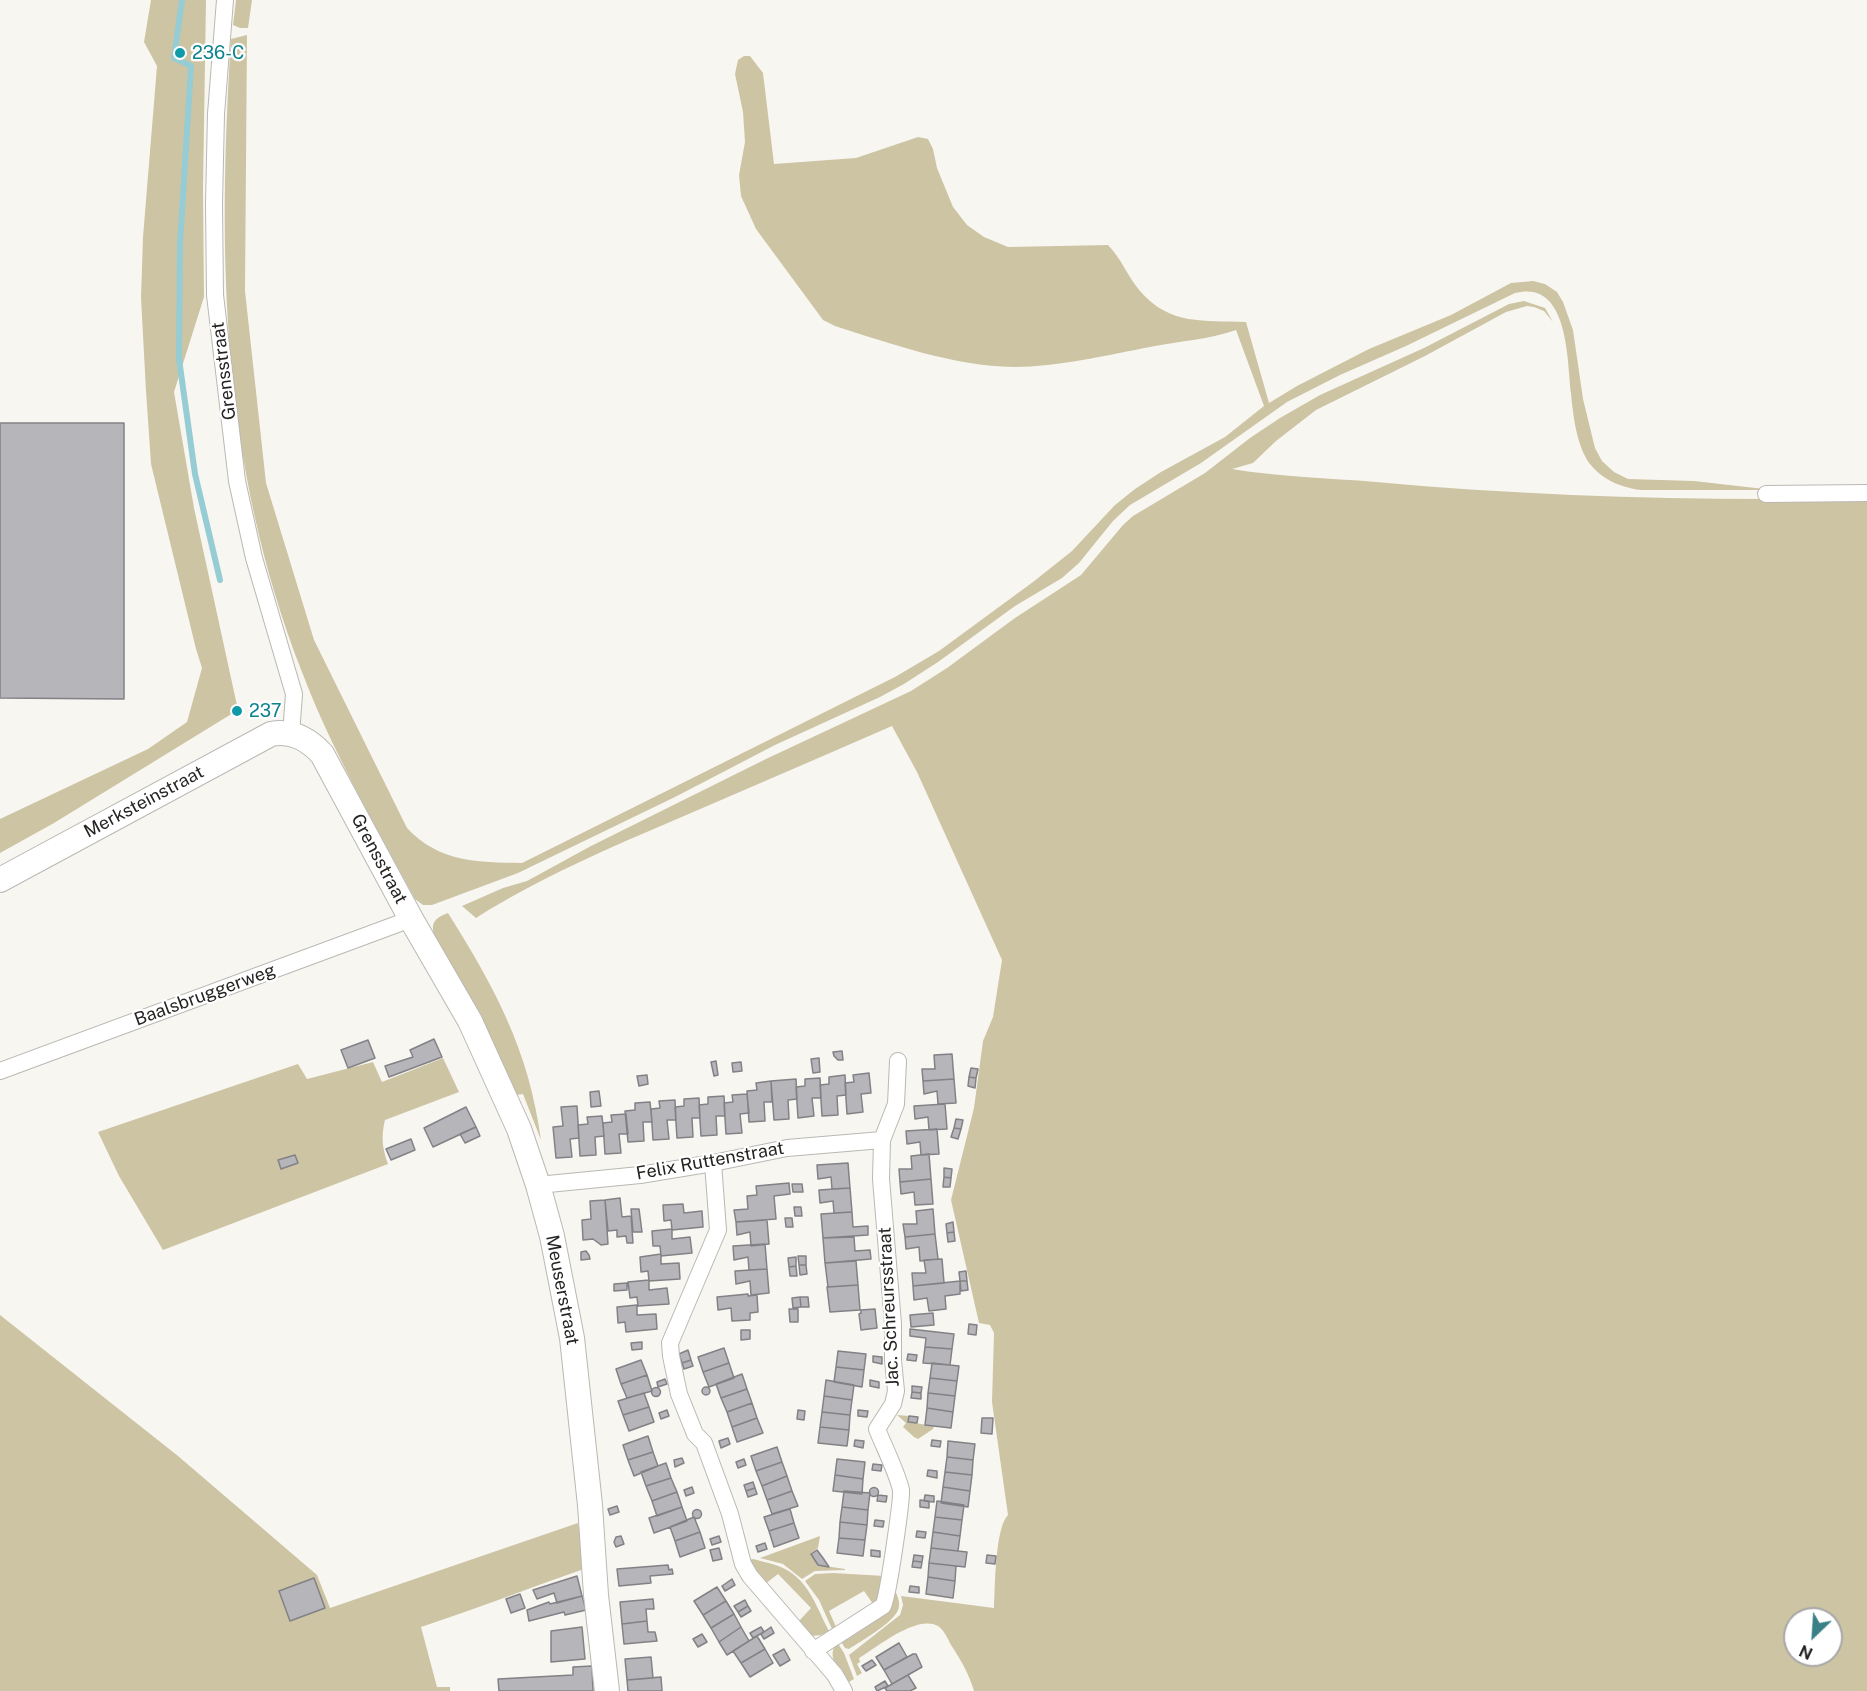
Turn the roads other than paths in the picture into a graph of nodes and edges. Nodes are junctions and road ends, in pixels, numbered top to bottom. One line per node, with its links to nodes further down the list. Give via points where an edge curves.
1 (225, 0): 4 (street, Grensstraat, via 216,114 215,295 237,481 254,558 294,694)
2 (1867, 493): 3 (street)
3 (1766, 494)
4 (291, 734): 5 (street, Merksteinstraat, via 278,733 260,739); 6 (street, Grensstraat, via 311,742 322,754)
5 (0, 880)
6 (411, 920): 8 (street, Baalsbruggerweg); 11 (street, Meuserstraat, via 470,1021 519,1130)
7 (898, 1061): 9 (street, Jac. Schreursstraat, via 896,1104)
8 (0, 1071)
9 (882, 1140): 10 (street, Felix Ruttenstraat, via 787,1148); 12 (street, Jac. Schreursstraat, via 881,1179 896,1391 893,1404 877,1429 901,1491 886,1601)
10 (713, 1163): 11 (street, Felix Ruttenstraat); 12 (street, via 718,1230 670,1343 671,1356 679,1394 695,1434 704,1443 744,1564)
11 (538, 1185): 13 (street, Meuserstraat, via 572,1338)
12 (813, 1651): 14 (street)
13 (607, 1691)
14 (844, 1691)

